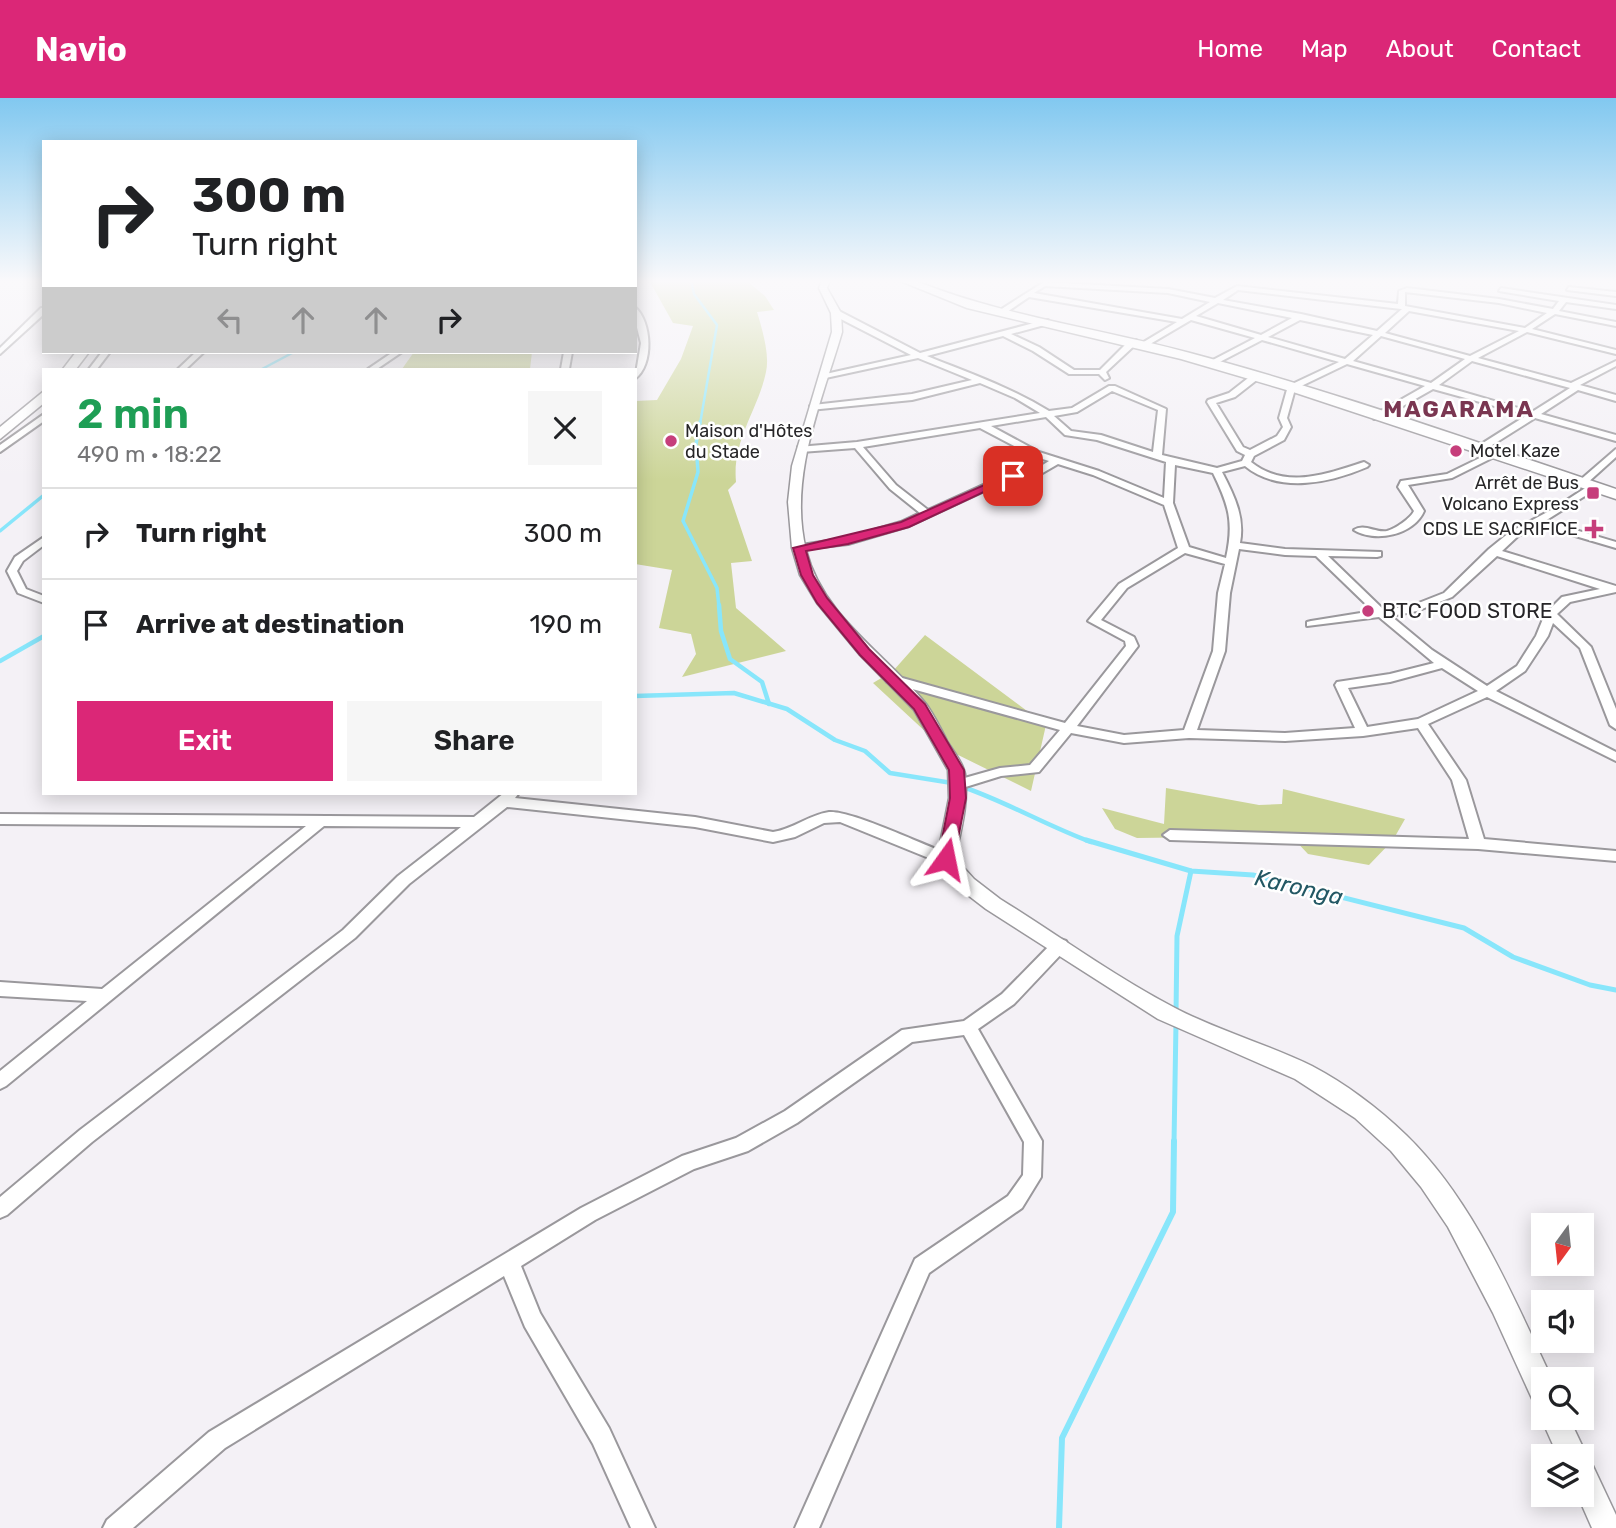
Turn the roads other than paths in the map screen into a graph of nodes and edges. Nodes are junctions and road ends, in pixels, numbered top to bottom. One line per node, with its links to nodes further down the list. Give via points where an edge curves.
1 (645, 347): 31 (street)
2 (833, 347): 32 (street)
3 (902, 347): 20 (street)
4 (954, 347): 14 (street)
5 (1031, 347): 30 (street, via 1072,372)
6 (1135, 347): 30 (street)
7 (1150, 347): 23 (main road)
8 (1247, 347): 23 (street)
9 (1302, 347): 22 (street)
10 (1365, 347): 22 (street)
11 (1426, 347): 21 (street)
12 (1494, 347): 21 (street)
13 (1594, 347): 15 (street)
14 (942, 350): 20 (street); 29 (street)
15 (1616, 352)
16 (81, 354): 25 (main road)
17 (104, 354): 26 (street)
18 (198, 354): 27 (street)
19 (395, 354): 28 (street)
20 (918, 355): 29 (street); 32 (street)
21 (1470, 359): 35 (street); 36 (street)
22 (1349, 360): 35 (street); 38 (street)
23 (1212, 363): 33 (main road)
24 (1616, 363): 36 (street)
25 (70, 368)
26 (94, 368)
27 (183, 368)
28 (374, 368)
29 (950, 368): 34 (street)
30 (1102, 372): 37 (street)
31 (637, 373)
32 (824, 377): 41 (street)
33 (1255, 377): 38 (main road); 58 (street, via 1232,395 1211,402)
34 (983, 380): 41 (street, via 912,397); 42 (street)
35 (1434, 386): 43 (street); 44 (street)
36 (1575, 387): 40 (street); 43 (street)
37 (1112, 388): 42 (street, via 1077,409); 56 (street, via 1162,409)
38 (1291, 388): 44 (main road); 58 (street, via 1283,418 1287,427 1281,438)
39 (42, 398): 49 (main road)
40 (1616, 398)
41 (813, 408): 53 (street)
42 (1046, 413): 46 (street); 56 (street, via 1068,433)
43 (1531, 414): 50 (street); 54 (street)
44 (1377, 416): 54 (main road)
45 (42, 418): 47 (street)
46 (982, 425): 51 (street); 59 (street)
47 (26, 429): 48 (street); 49 (street); 52 (street)
48 (42, 431)
49 (4, 432)
50 (1616, 438)
51 (858, 445): 53 (street); 66 (street, via 893,487)
52 (0, 449)
53 (801, 449): 72 (street, via 794,502)
54 (1478, 450): 57 (main road)
55 (1616, 452): 63 (street)
56 (1157, 455): 60 (street)
57 (1493, 455): 63 (main road); 68 (street, via 1449,476 1404,483 1402,487 1419,511 1416,518 1390,534)
58 (1248, 459): 61 (street, via 1263,475 1304,478 1335,476); 62 (street)
59 (1056, 461): 65 (street); 66 (street, via 1036,473 1006,478)
60 (1171, 461): 62 (street); 65 (street)
61 (1364, 464)
62 (1217, 471): 70 (street, via 1233,502)
63 (1587, 485): 64 (main road); 67 (street)
64 (1616, 494)
65 (1168, 503): 73 (street)
66 (928, 515): 72 (street, via 858,538)
67 (1537, 522): 71 (street); 74 (street)
68 (1359, 530)
69 (42, 542): 79 (street, via 19,559 12,571 22,591)
70 (1235, 545): 75 (street); 77 (street)
71 (1616, 545)
72 (799, 548): 84 (street, via 807,575 822,600)
73 (1184, 549): 77 (street); 88 (street, via 1123,586 1095,618 1097,624 1130,639 1132,646)
74 (1493, 551): 78 (street); 80 (street, via 1448,595 1413,609)
75 (1320, 554): 76 (street); 80 (street)
76 (1377, 554)
77 (1230, 562): 90 (street, via 1219,651)
78 (1614, 589): 81 (street, via 1566,599)
79 (42, 599)
80 (1382, 614): 82 (street); 83 (street)
81 (1551, 614): 85 (street, via 1526,662); 87 (street, via 1585,647)
82 (1311, 624)
83 (1444, 664): 85 (street); 89 (street, via 1341,685)
84 (891, 678): 88 (street); 92 (street, via 920,707 956,770)
85 (1487, 692): 86 (street); 91 (street)
86 (1421, 723): 89 (street); 98 (street, via 1459,780)
87 (1616, 725)
88 (1068, 727): 90 (street, via 1124,739); 92 (street, via 1034,769 1000,772)
89 (1363, 732): 90 (street, via 1285,737)
90 (1189, 734)
91 (1616, 757)
92 (959, 784): 100 (street)
93 (508, 797): 95 (street); 100 (street, via 773,837 826,815 841,817)
94 (0, 819): 96 (street)
95 (478, 822): 96 (street); 106 (street, via 426,858 373,905 349,934 86,1136)
96 (319, 823): 103 (street)
97 (1170, 835): 98 (street)
98 (1478, 844): 99 (street)
99 (1616, 856)
100 (946, 859): 101 (street, via 984,897)
101 (1060, 945): 104 (street, via 1008,999); 108 (street, via 1195,1029 1317,1080 1396,1137 1432,1178 1479,1256)
102 (0, 989): 103 (street)
103 (106, 996): 105 (street)
104 (968, 1027): 107 (street, via 908,1035 791,1117 741,1145 642,1184); 112 (street, via 1033,1140 1032,1177 1015,1202 922,1266)
105 (0, 1080)
106 (0, 1209)
107 (509, 1262): 110 (street, via 217,1440); 111 (street, via 532,1320 601,1436)
108 (1532, 1367)
109 (1594, 1500): 113 (street)
110 (115, 1528)
111 (643, 1528)
112 (807, 1528)
113 (1607, 1528)

